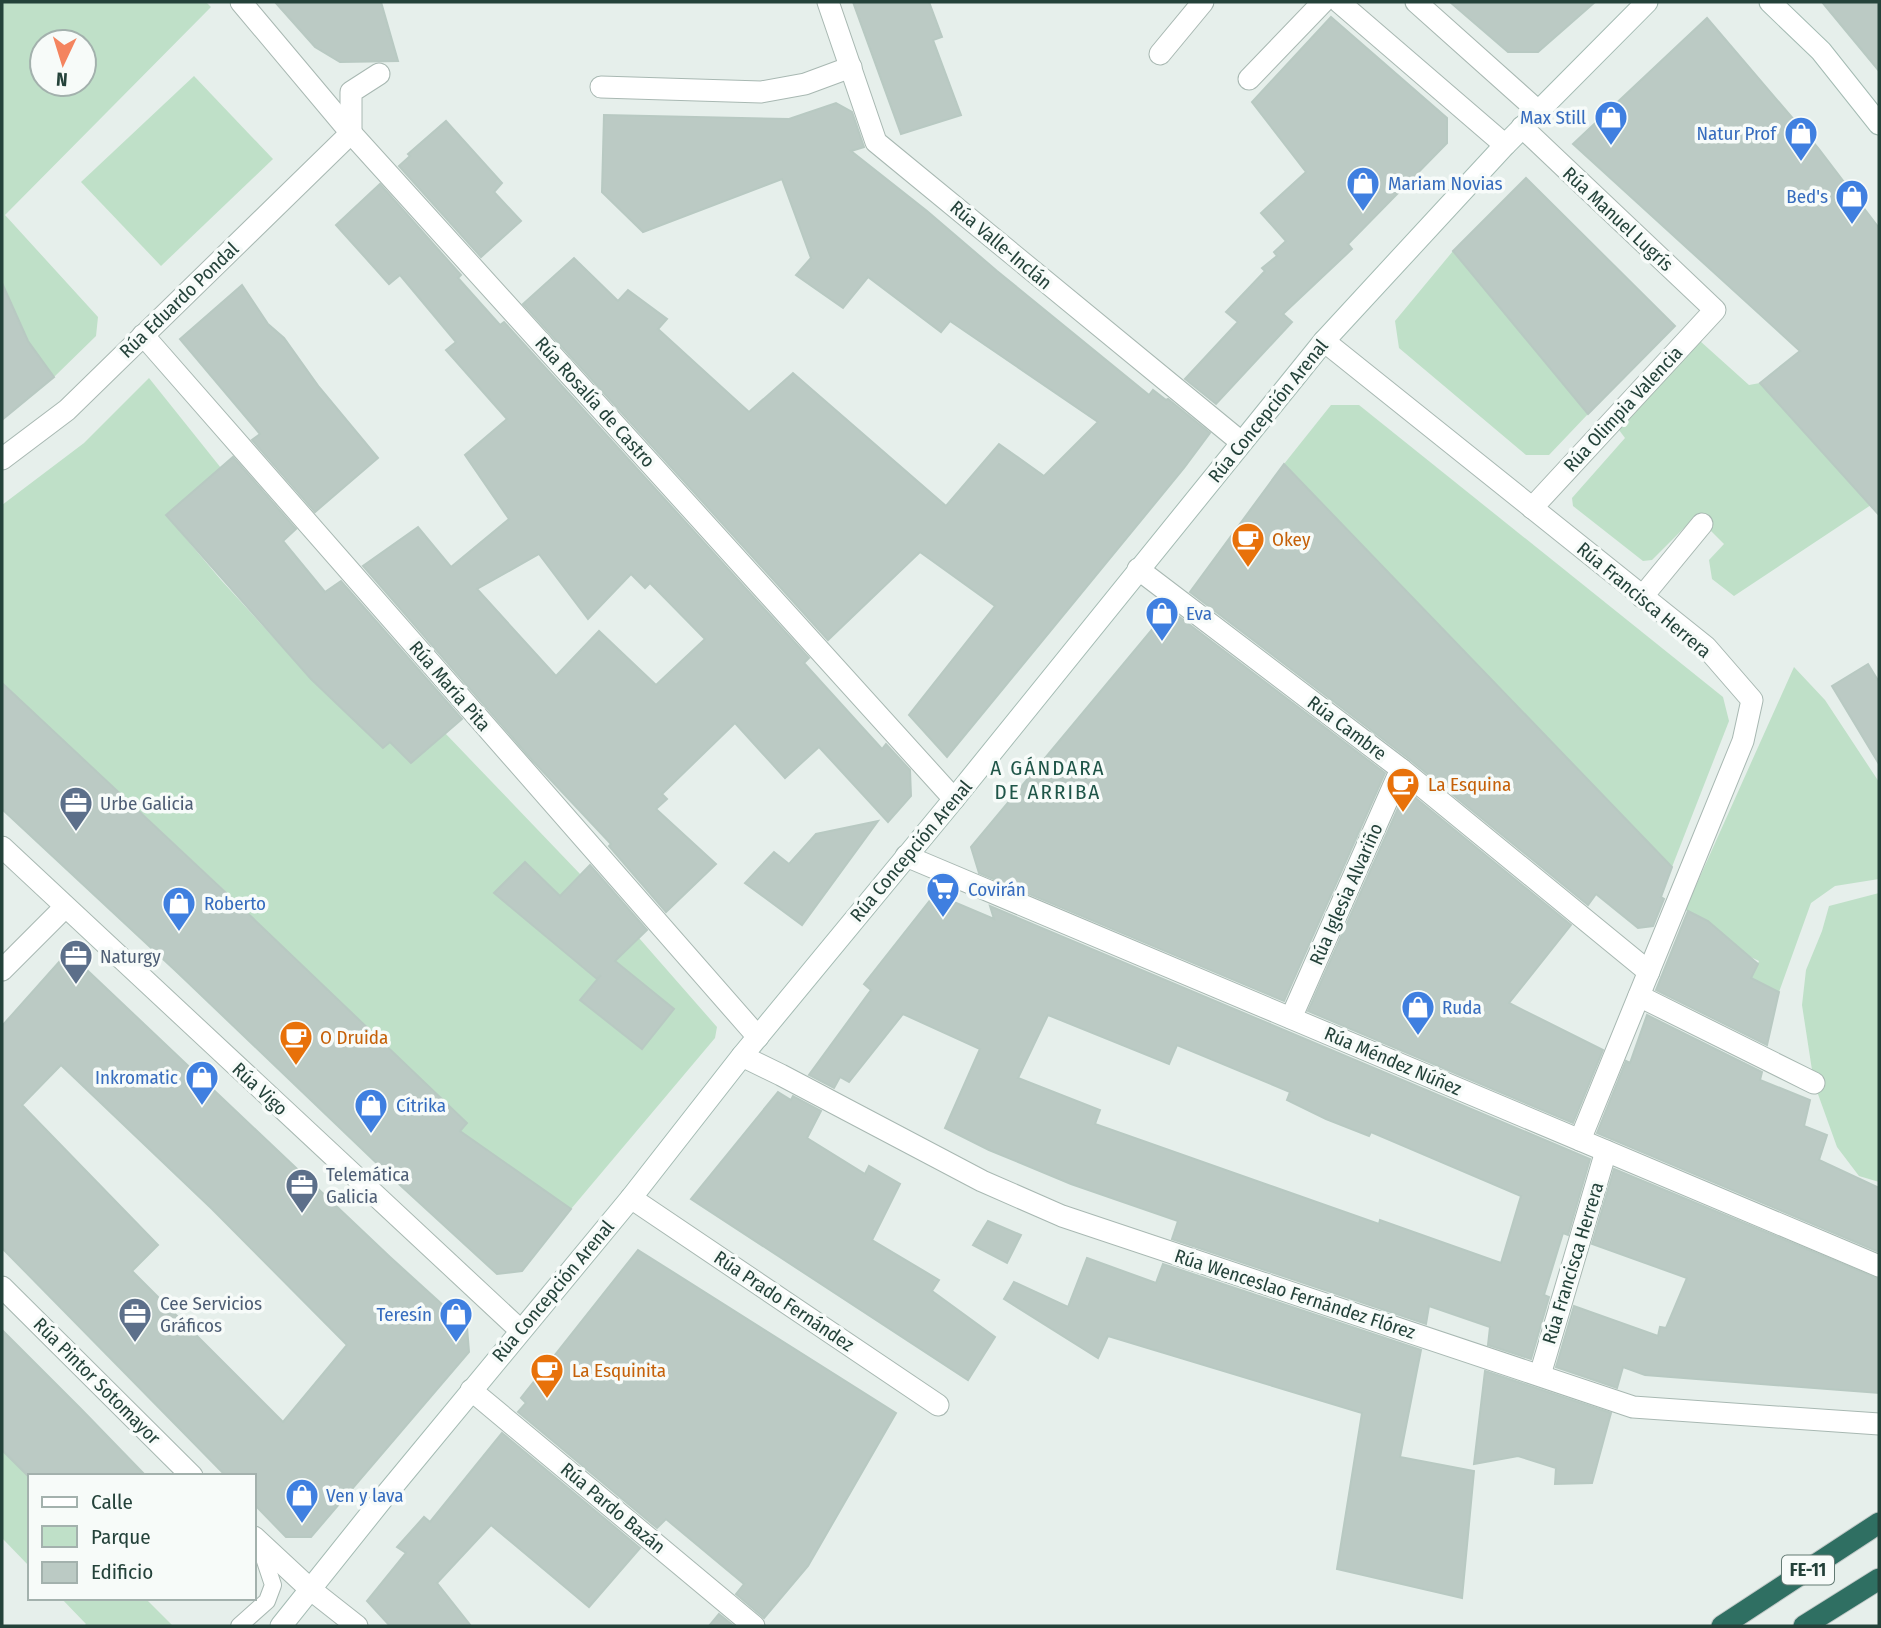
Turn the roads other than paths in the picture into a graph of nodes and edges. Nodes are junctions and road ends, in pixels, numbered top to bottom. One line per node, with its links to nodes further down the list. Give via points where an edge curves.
1 (241, 2): 17 (street, Rúa Rosalía de Castro)
2 (828, 2): 10 (street, Rúa Valle-Inclán)
3 (1203, 2): 9 (street)
4 (1323, 2): 12 (street)
5 (1339, 2): 18 (street)
6 (1416, 2): 14 (street)
7 (1647, 2): 14 (street, Rúa Concepción Arenal)
8 (1770, 2): 15 (street, via 1821,51)
9 (1160, 54)
10 (851, 67): 13 (street, via 761,92); 22 (street, Rúa Valle-Inclán, via 876,142)
11 (379, 74): 17 (street, via 351,92)
12 (1249, 79)
13 (601, 88)
14 (1538, 111): 16 (street, Rúa Concepción Arenal)
15 (1879, 124)
16 (1522, 127): 18 (street, Rúa Concepción Arenal); 19 (street, Rúa Manuel Lugrís)
17 (351, 133): 20 (street, Rúa Eduardo Pondal); 29 (street, Rúa Rosalía de Castro)
18 (1505, 145): 21 (street, Rúa Concepción Arenal)
19 (1715, 310): 24 (street, Rúa Olimpia Valencia)
20 (143, 335): 23 (street, Rúa Eduardo Pondal, via 66,410); 37 (street, Rúa María Pita)
21 (1324, 341): 22 (street, Rúa Concepción Arenal); 24 (street, Rúa Francisca Herrera)
22 (1241, 442): 26 (street, Rúa Concepción Arenal)
23 (3, 454)
24 (1532, 508): 27 (street, Rúa Francisca Herrera)
25 (1702, 523): 27 (street)
26 (1138, 569): 28 (street, Rúa Cambre); 29 (street, Rúa Concepción Arenal)
27 (1642, 597): 34 (street, Rúa Francisca Herrera, via 1706,648 1752,700 1743,741)
28 (1401, 769): 34 (street, Rúa Cambre); 36 (street, Rúa Iglesia Alvariño)
29 (954, 800): 31 (street, Rúa Concepción Arenal)
30 (2, 847): 32 (street, Rúa Vigo)
31 (906, 856): 36 (street, Rúa Méndez Núñez); 37 (street, Rúa Concepción Arenal)
32 (65, 907): 33 (street); 45 (street, Rúa Vigo)
33 (2, 970)
34 (1649, 972): 35 (street, Rúa Francisca Herrera)
35 (1639, 996): 39 (street); 40 (street, Rúa Francisca Herrera)
36 (1291, 1018): 40 (street, Rúa Méndez Núñez)
37 (758, 1037): 38 (street, Rúa Concepción Arenal)
38 (742, 1056): 42 (street, Rúa Concepción Arenal); 46 (street, Rúa Wenceslao Fernández Flórez, via 982,1181 1062,1216)
39 (1814, 1083)
40 (1580, 1140): 41 (street, Rúa Méndez Núñez)
41 (1606, 1152): 43 (street, Rúa Méndez Núñez); 46 (street, Rúa Francisca Herrera)
42 (631, 1198): 45 (street, Rúa Concepción Arenal); 48 (street, Rúa Prado Fernández)
43 (1879, 1266)
44 (2, 1287): 50 (street, Rúa Pintor Sotomayor)
45 (520, 1330): 47 (street, Rúa Concepción Arenal)
46 (1540, 1375): 49 (street, Rúa Wenceslao Fernández Flórez, via 1633,1407)
47 (471, 1390): 54 (street, Rúa Concepción Arenal); 58 (street, Rúa Pardo Bazán)
48 (937, 1405)
49 (1879, 1423)
50 (190, 1474)
51 (1879, 1524): 59 (highway, FE-11)
52 (256, 1539): 54 (street); 55 (lane, via 273,1585 267,1601)
53 (1879, 1579): 60 (highway, FE-11)
54 (310, 1589): 56 (street, Rúa Concepción Arenal); 57 (street)
55 (239, 1626)
56 (281, 1626)
57 (357, 1626)
58 (754, 1626)
59 (1722, 1626)
60 (1804, 1626)

